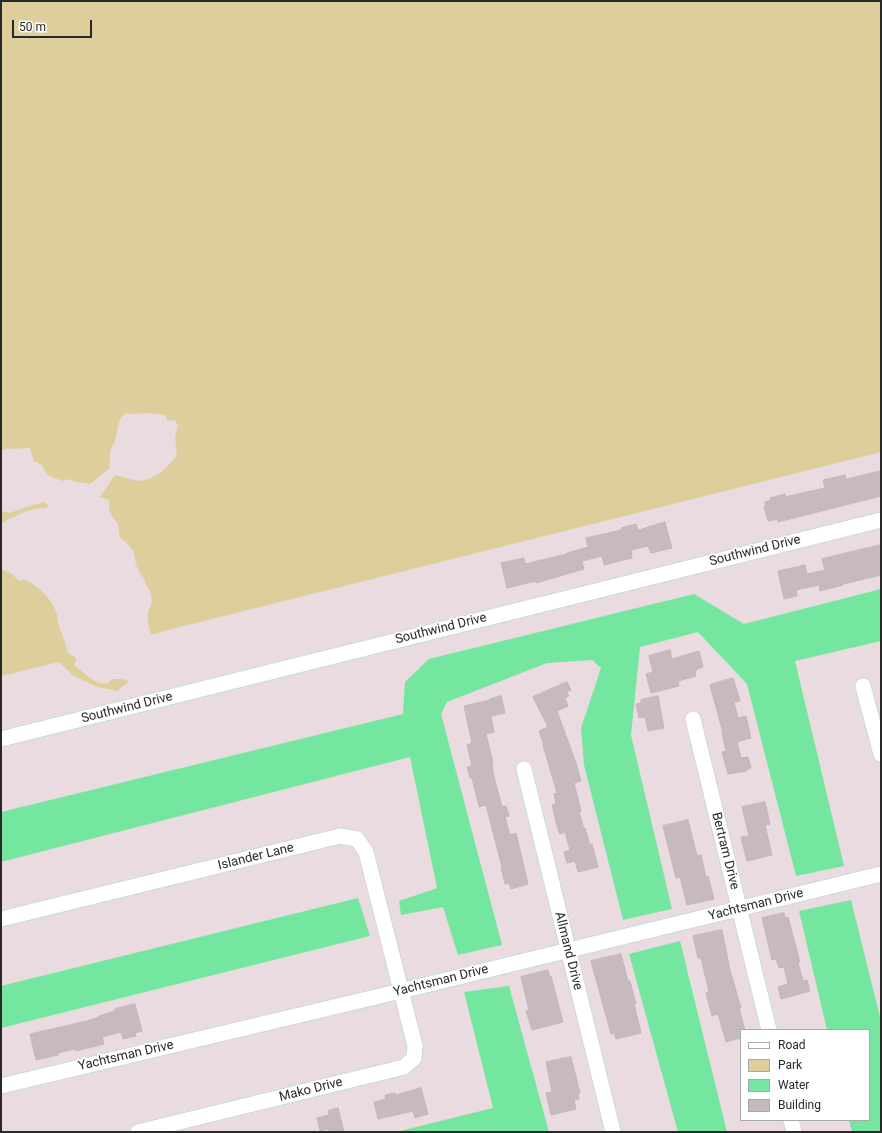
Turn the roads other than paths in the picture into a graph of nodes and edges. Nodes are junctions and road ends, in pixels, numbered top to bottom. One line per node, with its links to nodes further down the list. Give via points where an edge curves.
1 (881, 520): 4 (street, Southwind Drive)
2 (863, 686): 5 (street)
3 (693, 719): 8 (street, Bertram Drive)
4 (1, 739)
5 (881, 754)
6 (524, 769): 10 (street, Allmand Drive)
7 (881, 874): 8 (street, Yachtsman Drive)
8 (739, 909): 10 (street, Yachtsman Drive); 12 (street, Bertram Drive)
9 (1, 919): 11 (street, Islander Lane, via 340,836 357,839 366,852)
10 (568, 950): 11 (street, Yachtsman Drive); 16 (street, Allmand Drive)
11 (401, 991): 13 (street, Yachtsman Drive); 15 (street, Mako Drive, via 415,1046 414,1058 404,1067)
12 (769, 1029)
13 (1, 1086)
14 (791, 1121): 17 (street)
15 (138, 1132)
16 (613, 1132)
17 (794, 1132)

